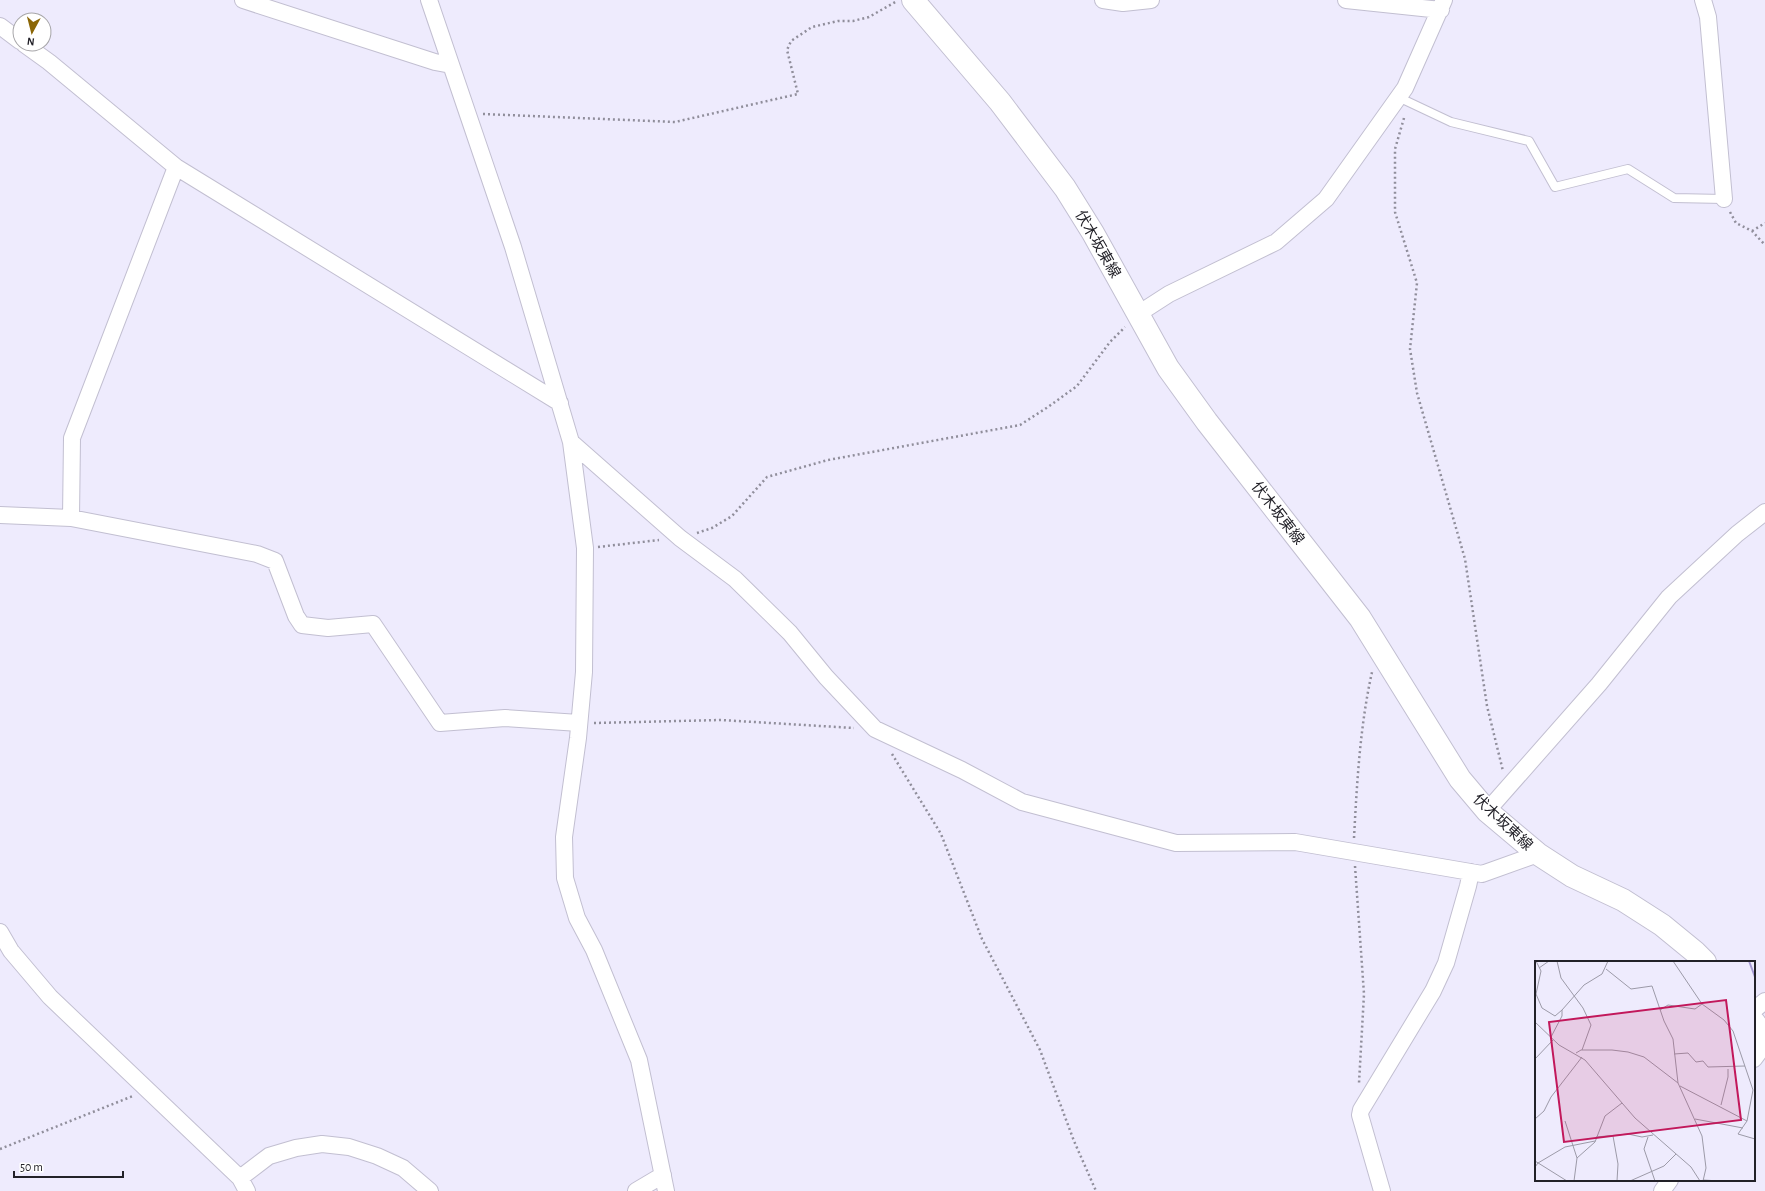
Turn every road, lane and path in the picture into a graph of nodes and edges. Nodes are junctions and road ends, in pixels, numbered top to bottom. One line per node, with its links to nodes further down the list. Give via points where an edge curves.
1 (243, 0): 13 (street)
2 (429, 0): 13 (street)
3 (899, 0): 15 (path, via 869,17 812,27 791,41 787,50 798,94 675,122)
4 (913, 0): 21 (main road, 伏木坂東線, via 1000,102 1043,158 1093,233)
5 (1103, 0): 6 (street, via 1124,3)
6 (1151, 0)
7 (1346, 0): 9 (street)
8 (1704, 0): 17 (street, via 1708,18)
9 (1443, 5): 14 (street, via 1405,88)
10 (0, 26): 11 (street)
11 (12, 35)
12 (35, 52): 16 (street)
13 (451, 65): 15 (street)
14 (1403, 99): 17 (lane, via 1451,122 1529,142 1555,187 1628,169 1674,198); 21 (street, via 1326,199 1276,242 1169,294); 33 (path, via 1395,149 1395,212 1416,283 1410,349 1417,393 1465,559 1487,706)
15 (468, 113): 22 (street, via 513,247)
16 (176, 167): 22 (street); 26 (street, via 72,438)
17 (1724, 199): 19 (path, via 1736,223)
18 (1765, 223): 19 (path)
19 (1752, 231): 20 (path)
20 (1765, 245)
21 (1138, 314): 27 (path, via 1110,342 1077,386 1020,425 828,460 767,477 732,516 712,528); 29 (main road, 伏木坂東線, via 1168,368 1207,422 1360,618)
22 (560, 403): 23 (street)
23 (571, 442): 27 (street); 28 (street)
24 (1765, 512): 33 (street, via 1737,534 1669,597 1599,684)
25 (0, 516): 26 (street)
26 (71, 518): 30 (street, via 257,554 275,562 302,625 328,628 373,624 440,723 505,718)
27 (680, 538): 28 (path); 31 (street, via 735,579 790,633 826,677)
28 (585, 548): 30 (street, via 584,672)
29 (1378, 646): 34 (main road, 伏木坂東線, via 1460,779); 35 (path, via 1366,701 1358,770)
30 (579, 723): 31 (path, via 721,720); 49 (street, via 564,837 565,878 577,918 594,950 639,1060)
31 (875, 729): 35 (street, via 1022,802 1176,843 1295,842)
32 (892, 753): 55 (path, via 941,834 982,939 1040,1050)
33 (1507, 787): 34 (street)
34 (1487, 811): 36 (main road, 伏木坂東線)
35 (1354, 852): 37 (street); 47 (path, via 1364,994 1359,1074)
36 (1538, 854): 37 (street, via 1482,874); 39 (main road, 伏木坂東線, via 1572,876 1623,900 1662,925)
37 (1471, 872): 47 (street, via 1446,963 1433,991)
38 (0, 932): 46 (street, via 50,998)
39 (1704, 961)
40 (1765, 1001): 41 (street)
41 (1755, 1009)
42 (1755, 1023): 43 (main road)
43 (1765, 1037)
44 (1765, 1044): 45 (street)
45 (1755, 1058)
46 (147, 1091): 48 (path); 51 (street)
47 (1361, 1110): 56 (street, via 1360,1115)
48 (0, 1149)
49 (663, 1175): 53 (street); 54 (street)
50 (1669, 1181): 57 (street)
51 (243, 1185): 52 (street, via 269,1156 322,1144 349,1147 377,1156 403,1168)
52 (430, 1191)
53 (636, 1191)
54 (666, 1191)
55 (1096, 1191)
56 (1382, 1191)
57 (1662, 1191)

